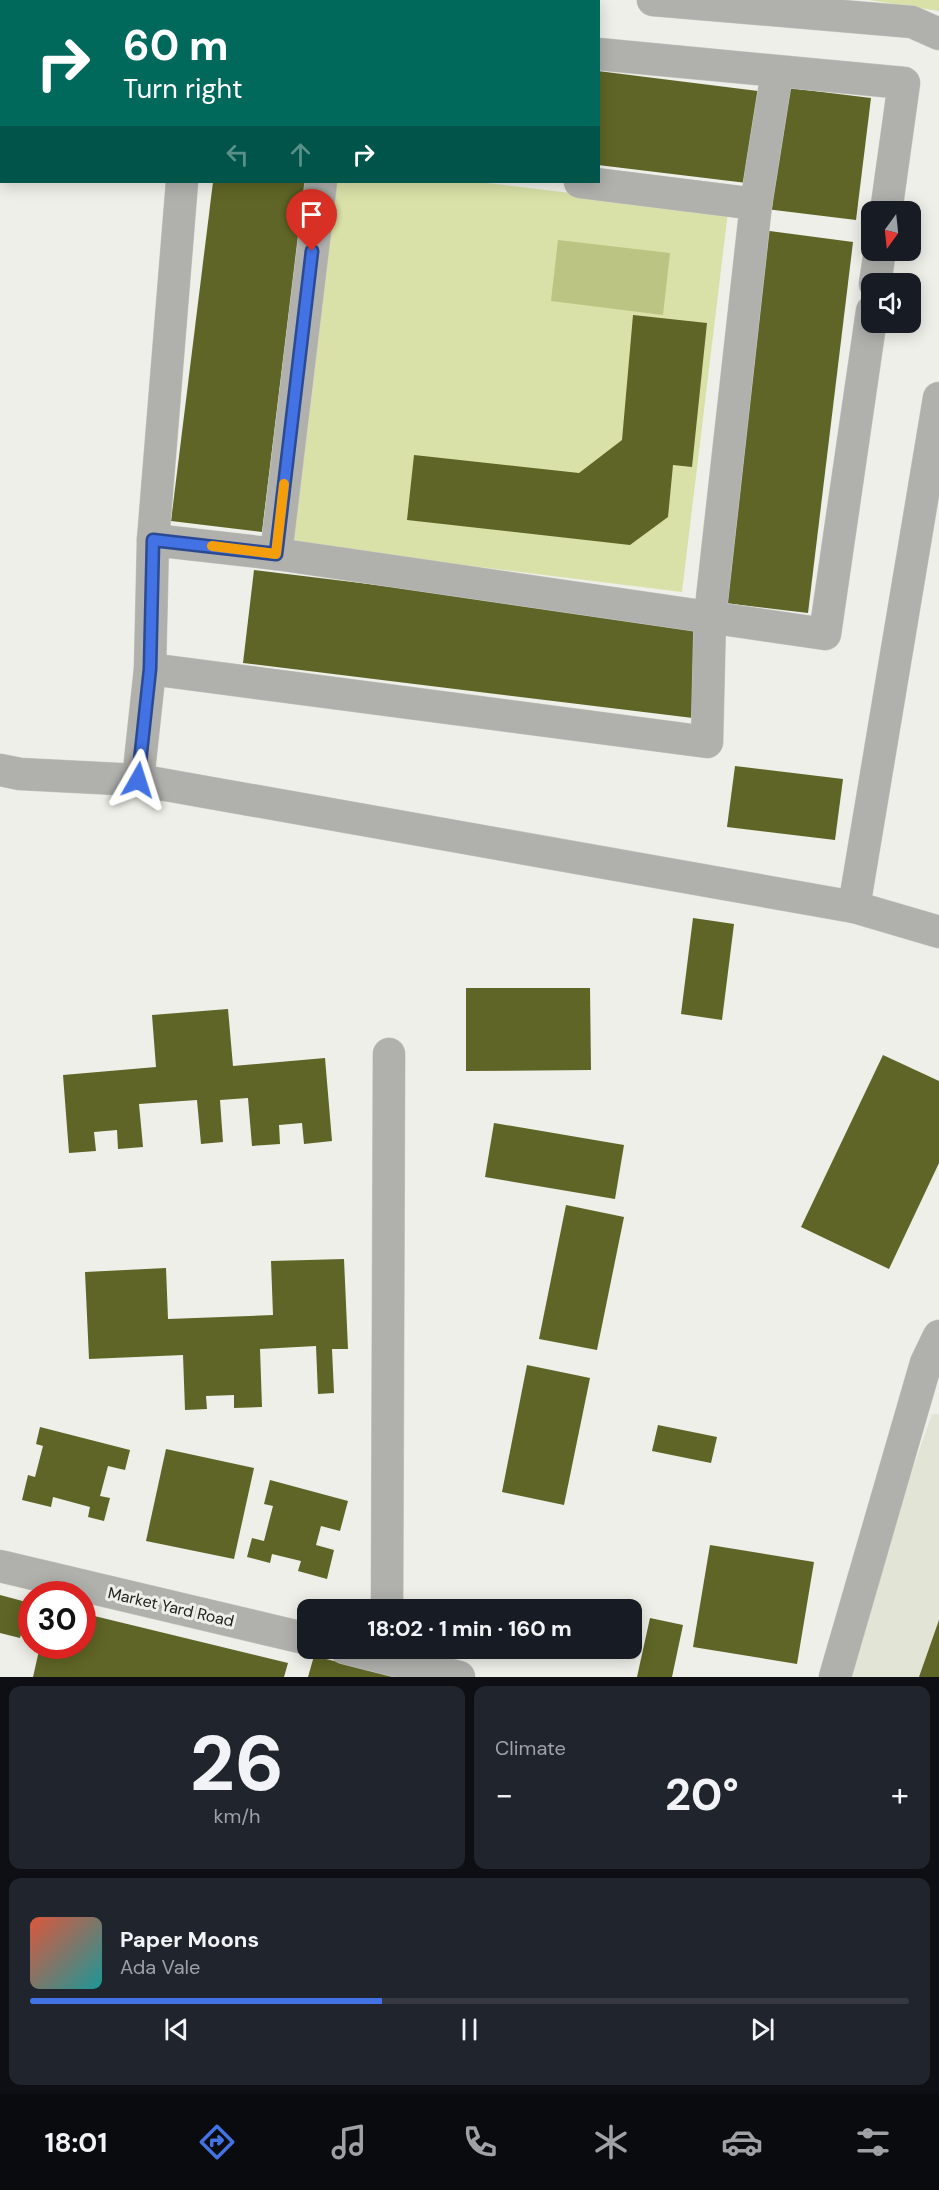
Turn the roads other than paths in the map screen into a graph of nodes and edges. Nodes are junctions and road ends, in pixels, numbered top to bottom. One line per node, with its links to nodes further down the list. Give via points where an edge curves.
1 (653, 0): 2 (street, via 912,22)
2 (939, 34)
3 (600, 54): 4 (street)
4 (777, 72): 8 (street, via 904,83); 9 (street)
5 (182, 183): 12 (street)
6 (321, 183): 13 (street)
7 (588, 183): 9 (street)
8 (888, 201)
9 (756, 204): 14 (street)
10 (869, 333): 14 (street, via 825,634)
11 (939, 398): 18 (street)
12 (153, 540): 13 (street); 15 (street)
13 (276, 554): 14 (street)
14 (710, 616): 15 (street, via 707,742)
15 (150, 669): 17 (street)
16 (0, 770): 17 (street)
17 (138, 780): 18 (street)
18 (854, 906): 19 (street)
19 (939, 932)
20 (389, 1054): 23 (street)
21 (935, 1356): 27 (street)
22 (0, 1566): 24 (street, Market Yard Road)
23 (387, 1599)
24 (297, 1637)
25 (403, 1659): 26 (street)
26 (459, 1677)
27 (835, 1677)

